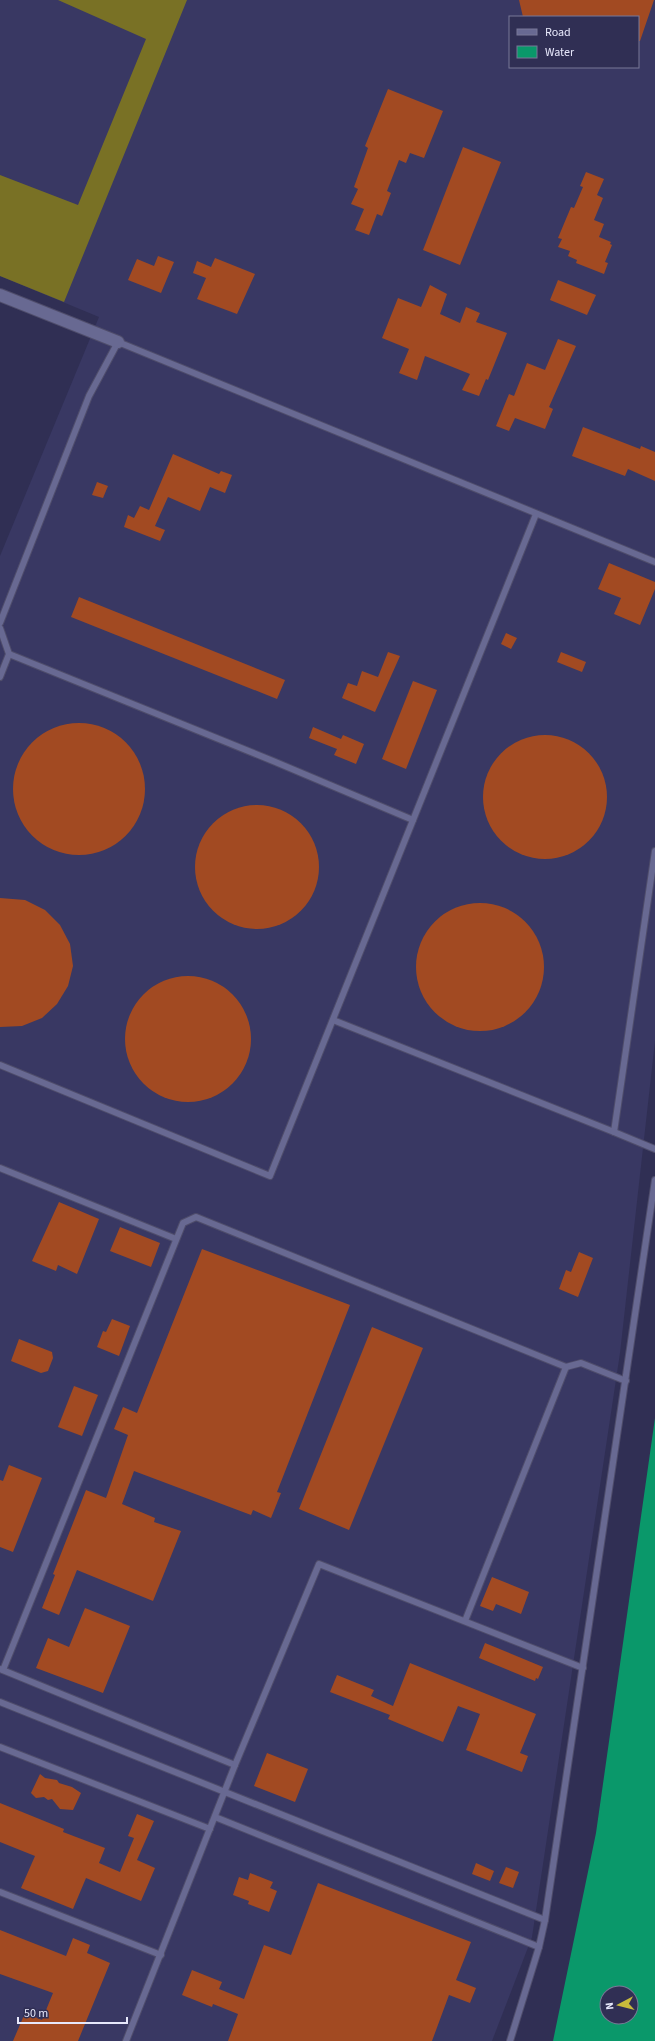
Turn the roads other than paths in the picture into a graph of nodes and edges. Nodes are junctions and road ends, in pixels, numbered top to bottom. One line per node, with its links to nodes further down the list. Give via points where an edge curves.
1 (0, 295): 2 (street)
2 (118, 342): 3 (lane); 5 (lane, via 89,396)
3 (536, 514): 4 (lane); 9 (lane)
4 (655, 562)
5 (0, 623)
6 (0, 628): 7 (lane)
7 (9, 654): 8 (lane); 9 (lane)
8 (0, 677)
9 (413, 820): 11 (lane)
10 (655, 851): 13 (lane)
11 (333, 1020): 12 (lane, via 270,1176); 13 (lane)
12 (0, 1066)
13 (614, 1132): 14 (lane)
14 (655, 1149)
15 (0, 1168): 17 (lane)
16 (655, 1180): 19 (lane)
17 (176, 1238): 18 (lane, via 183,1223 196,1217); 22 (lane)
18 (566, 1367): 19 (lane, via 581,1363); 20 (lane)
19 (626, 1381): 21 (lane)
20 (465, 1621): 21 (lane); 25 (lane, via 319,1564)
21 (583, 1668): 30 (lane)
22 (2, 1670): 25 (lane)
23 (0, 1702): 26 (lane)
24 (0, 1747): 28 (lane)
25 (235, 1765): 26 (lane)
26 (224, 1793): 27 (lane); 30 (lane)
27 (215, 1817): 28 (lane); 31 (lane)
28 (210, 1829): 32 (lane)
29 (0, 1892): 32 (lane)
30 (545, 1920): 31 (lane)
31 (539, 1947): 34 (lane)
32 (161, 1955): 33 (lane)
33 (126, 2041)
34 (510, 2041)

